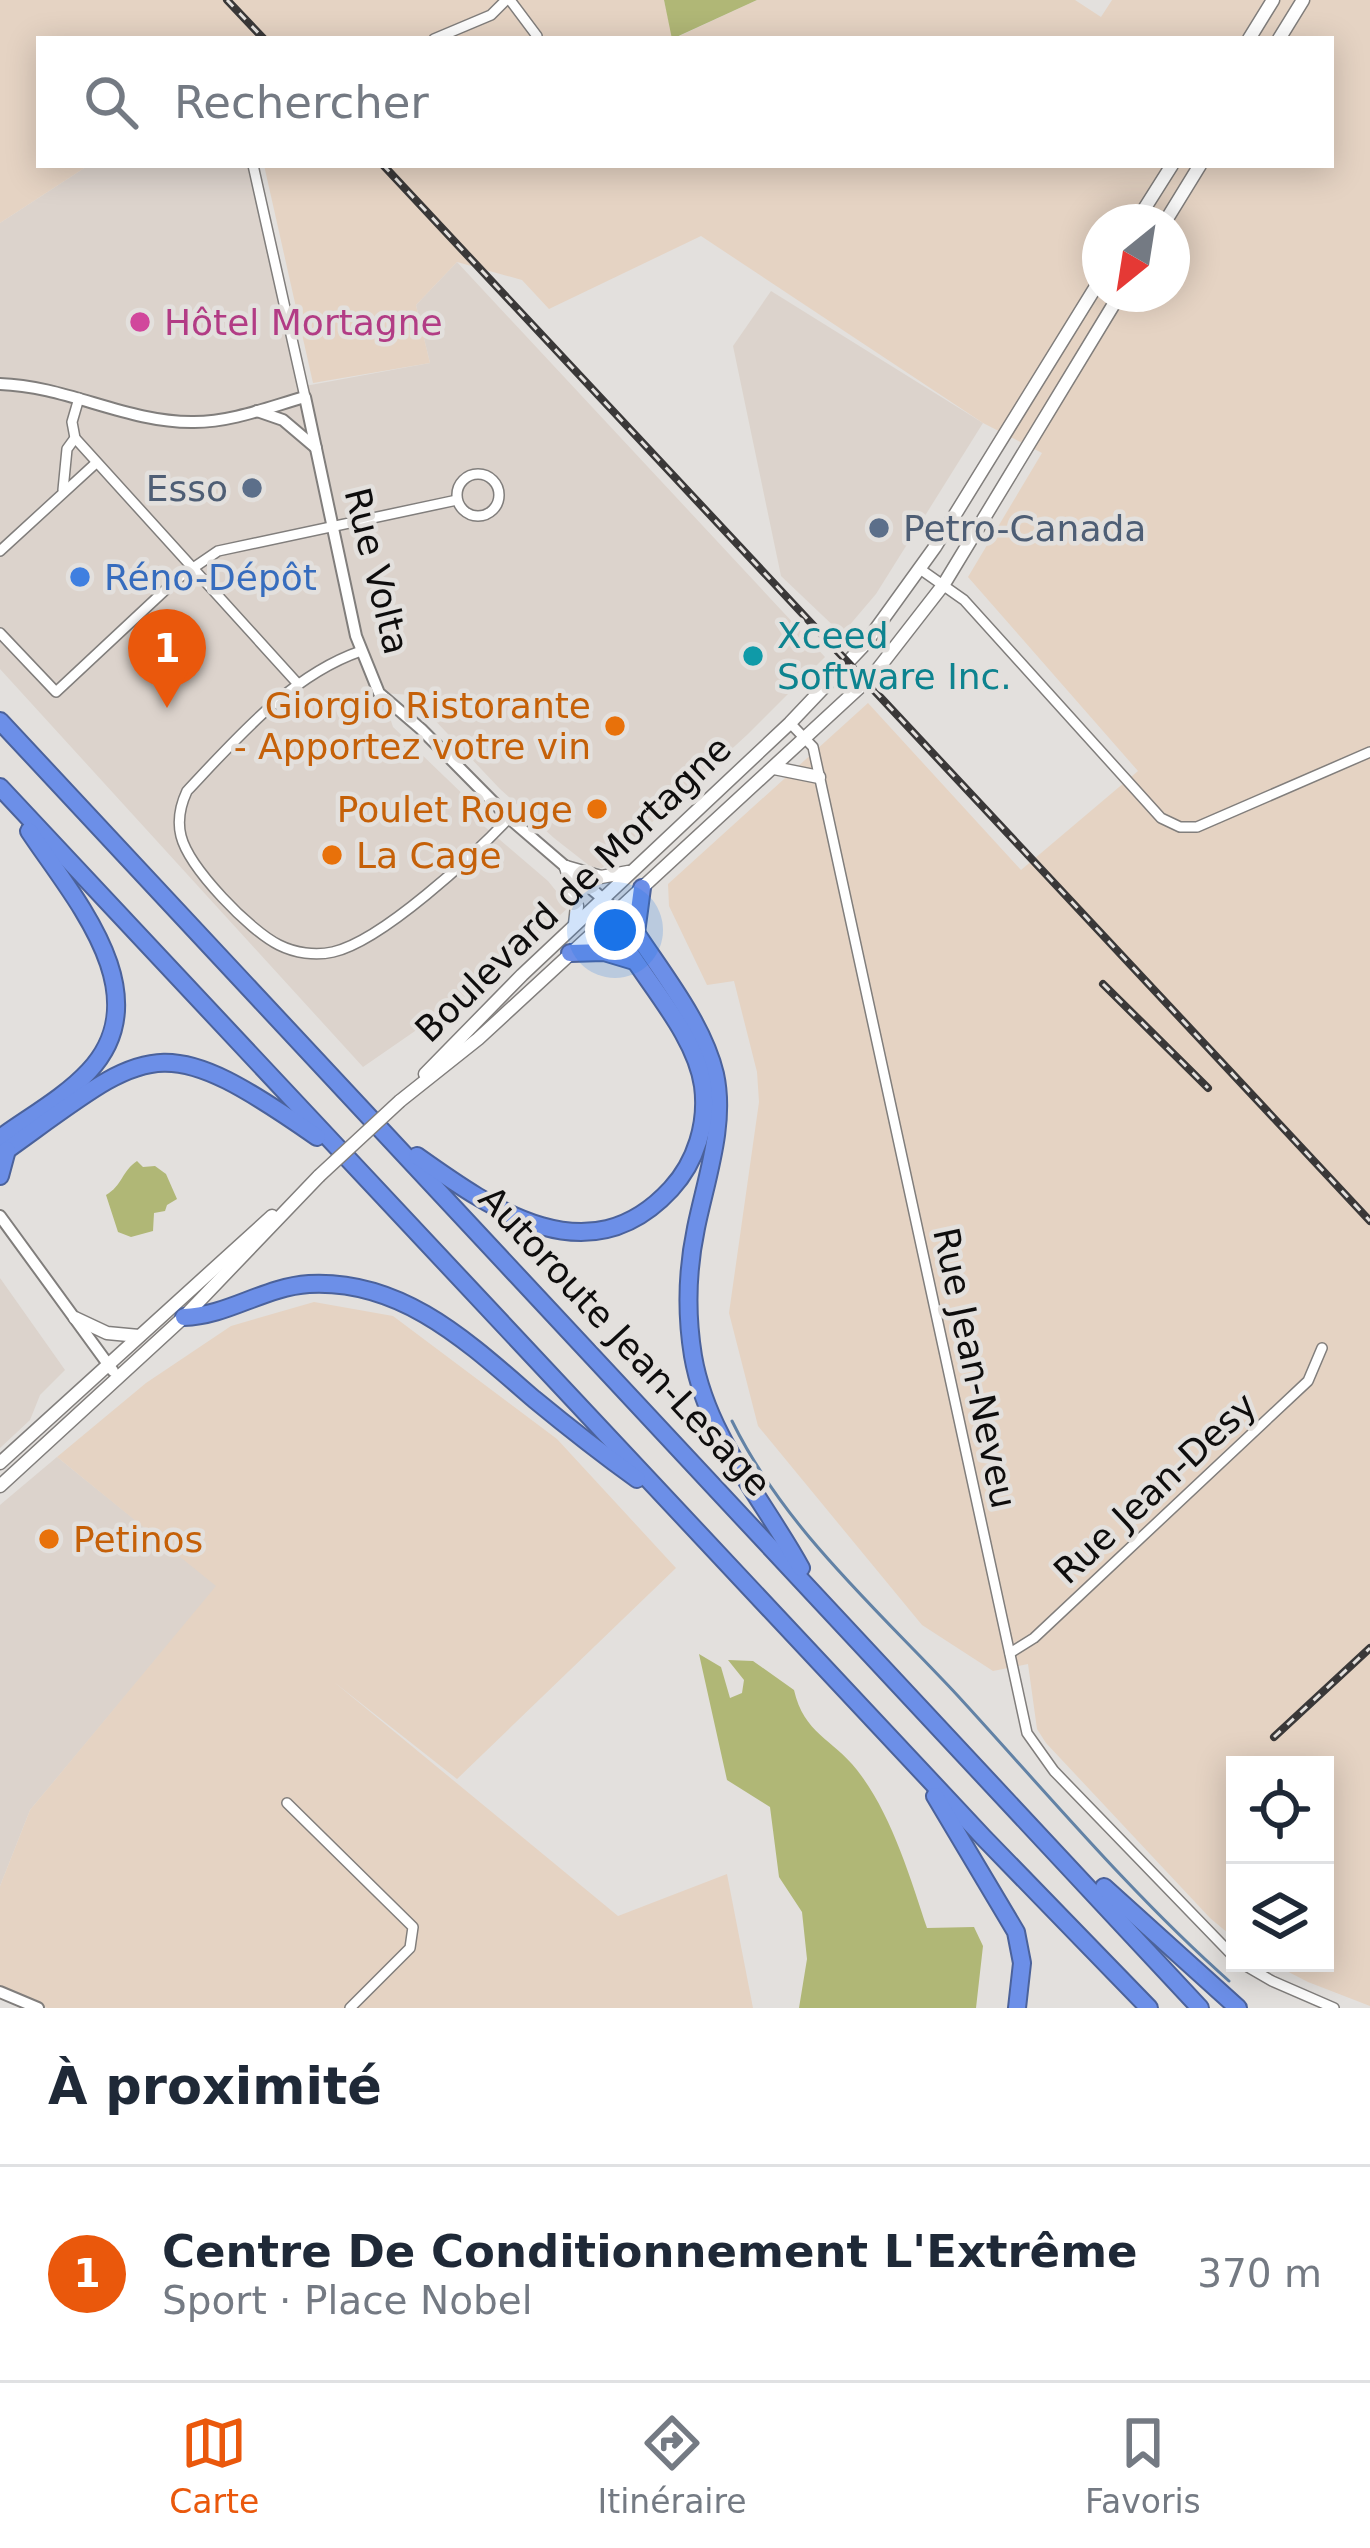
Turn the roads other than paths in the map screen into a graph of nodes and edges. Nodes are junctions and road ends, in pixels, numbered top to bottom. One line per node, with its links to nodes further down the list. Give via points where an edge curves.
1 (508, 0): 4 (street); 5 (street)
2 (1273, 0): 6 (main road)
3 (1303, 0): 7 (main road)
4 (441, 36)
5 (537, 36)
6 (1251, 36)
7 (1281, 36)
8 (254, 168): 17 (street, Rue Volta)
9 (1170, 168): 11 (main road)
10 (1198, 168): 12 (main road)
11 (1147, 204)
12 (1176, 204)
13 (1082, 309): 27 (main road, Boulevard de Mortagne)
14 (1109, 312): 28 (main road, Boulevard de Mortagne)
15 (0, 384): 16 (street)
16 (79, 398): 18 (street, via 181,422); 19 (street)
17 (304, 398): 18 (street); 20 (street, Rue Volta)
18 (254, 411): 20 (street, via 284,420)
19 (75, 439): 21 (street); 22 (street)
20 (317, 450): 24 (street, Rue Volta)
21 (96, 463): 22 (street); 26 (street)
22 (63, 492): 25 (street)
23 (458, 500): 23 (street, via 471,515 485,514 499,492 474,474 462,481); 24 (street)
24 (334, 528): 26 (street, via 218,551); 30 (street, Rue Volta)
25 (0, 551)
26 (192, 567): 29 (street, via 56,692); 31 (street)
27 (920, 569): 28 (street); 33 (main road, Boulevard de Mortagne, via 865,644)
28 (944, 584): 34 (main road, Boulevard de Mortagne, via 874,674); 35 (street, via 1161,818 1180,827 1197,827)
29 (0, 633)
30 (361, 651): 31 (street); 39 (street, Rue Volta, via 379,693)
31 (298, 684): 39 (street, via 187,791 179,819 202,871 278,945 316,954 359,942)
32 (1, 721): 48 (highway, Autoroute Jean-Lesage)
33 (790, 723): 34 (street); 41 (main road, Boulevard de Mortagne)
34 (807, 737): 36 (main road, Boulevard de Mortagne); 37 (street, Rue Jean-Neveu)
35 (1370, 752)
36 (775, 767): 37 (main road); 41 (main road, Boulevard de Mortagne)
37 (819, 777): 64 (street, Rue Jean-Neveu)
38 (1, 788): 49 (highway, via 103,946 117,1000 94,1066); 50 (highway)
39 (509, 818): 40 (street, Rue Volta)
40 (566, 867): 41 (main road); 42 (street, Rue Volta); 43 (main road)
41 (639, 879): 42 (main road, Boulevard de Mortagne); 44 (highway)
42 (609, 909): 43 (main road, Boulevard de Mortagne); 44 (highway); 45 (main road, Boulevard de Mortagne); 46 (highway)
43 (574, 926): 47 (main road, Boulevard de Mortagne)
44 (636, 933): 63 (highway, via 701,1039 717,1087 689,1280 696,1373 728,1452)
45 (570, 953): 46 (highway); 47 (main road, Boulevard de Mortagne)
46 (634, 961): 48 (highway, via 692,1052 703,1094 694,1154 652,1207 598,1230 539,1226 476,1198)
47 (400, 1101): 52 (main road, Boulevard de Mortagne, bridge)
48 (387, 1134): 63 (highway, Autoroute Jean-Lesage)
49 (2, 1148): 50 (highway, via 114,1074 167,1061 246,1089); 51 (highway)
50 (346, 1157): 62 (highway)
51 (0, 1176)
52 (319, 1176): 54 (main road, Boulevard de Mortagne); 56 (main road, Boulevard de Mortagne)
53 (0, 1216): 55 (street)
54 (184, 1317): 59 (main road, Boulevard de Mortagne); 62 (highway, via 305,1285 388,1296 447,1327)
55 (75, 1318): 56 (main road); 58 (street)
56 (139, 1336): 58 (main road, Boulevard de Mortagne)
57 (1322, 1348): 64 (street, Rue Jean-Desy, via 1308,1382)
58 (109, 1365): 59 (street); 60 (main road, Boulevard de Mortagne)
59 (118, 1379): 61 (main road, Boulevard de Mortagne)
60 (0, 1463)
61 (0, 1486)
62 (671, 1504): 65 (highway)
63 (812, 1590): 67 (highway, Autoroute Jean-Lesage)
64 (1010, 1653): 68 (street, Rue Jean-Neveu, via 1035,1748)
65 (919, 1769): 73 (highway, via 1013,1924 1022,1963); 74 (highway)
66 (287, 1803): 72 (street, via 412,1927 410,1948)
67 (1043, 1838): 75 (highway, Autoroute Jean-Lesage); 76 (highway)
68 (1226, 1951)
69 (1256, 1972): 77 (street, Rue Jean-Neveu)
70 (0, 1992): 71 (street)
71 (38, 2008)
72 (350, 2008)
73 (1016, 2008)
74 (1149, 2008)
75 (1200, 2008)
76 (1238, 2008)
77 (1334, 2008)

